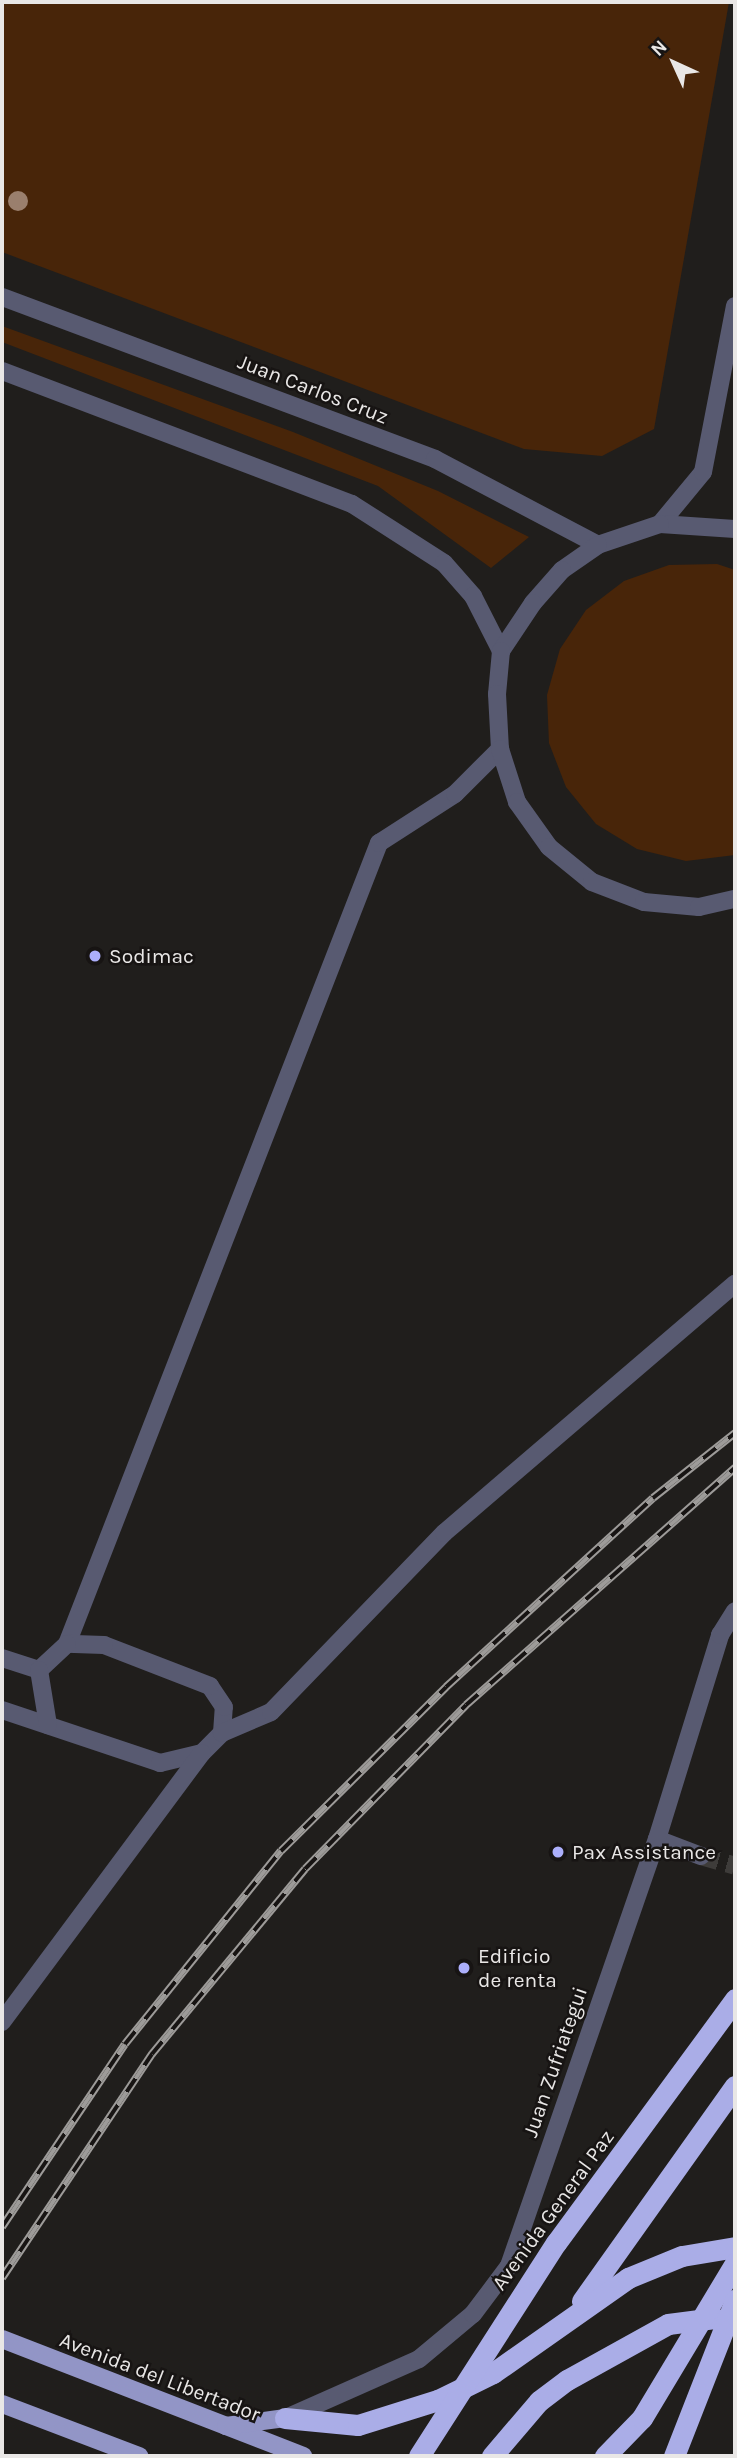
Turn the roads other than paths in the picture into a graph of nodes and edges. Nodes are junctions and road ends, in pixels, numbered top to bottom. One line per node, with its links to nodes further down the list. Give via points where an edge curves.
1 (2, 297): 6 (street, Juan Carlos Cruz, via 435,459)
2 (735, 306): 4 (street, via 703,472)
3 (2, 371): 7 (street, via 352,504 444,563 473,596)
4 (660, 524): 5 (street); 6 (street)
5 (735, 529)
6 (598, 545): 7 (street, via 562,570)
7 (501, 651): 8 (street)
8 (500, 749): 9 (street, via 517,802 549,847 592,882 644,902 699,907); 12 (street, via 455,794 379,843)
9 (735, 899)
10 (735, 1284): 17 (street, via 444,1533 271,1712)
11 (735, 1611): 19 (street, Juan Zufriategui, via 720,1635)
12 (67, 1644): 14 (street); 17 (street, via 104,1644 210,1686 224,1707)
13 (2, 1658): 14 (street)
14 (39, 1670): 16 (street)
15 (2, 1710): 16 (street)
16 (48, 1724): 18 (street, via 160,1763)
17 (222, 1733): 18 (street)
18 (202, 1753): 22 (street)
19 (657, 1839): 20 (street); 31 (street, Juan Zufriategui, via 509,2266 472,2314 419,2359 385,2379)
20 (701, 1856)
21 (735, 1999): 35 (highway, Avenida General Paz, bridge, via 556,2243)
22 (2, 2022)
23 (735, 2087): 27 (highway)
24 (735, 2247): 27 (highway, via 654,2266)
25 (735, 2263): 37 (highway, bridge, via 642,2418)
26 (735, 2300): 38 (highway, bridge)
27 (571, 2317): 31 (highway, via 493,2373 438,2400 358,2425)
28 (735, 2318): 36 (highway, via 668,2324 622,2346 539,2401)
29 (2, 2339): 32 (main road, Avenida del Libertador)
30 (2, 2404): 33 (main road)
31 (285, 2418): 32 (main road)
32 (223, 2426): 34 (main road, Avenida del Libertador)
33 (139, 2456)
34 (303, 2456)
35 (419, 2456)
36 (492, 2456)
37 (606, 2456)
38 (674, 2456)

